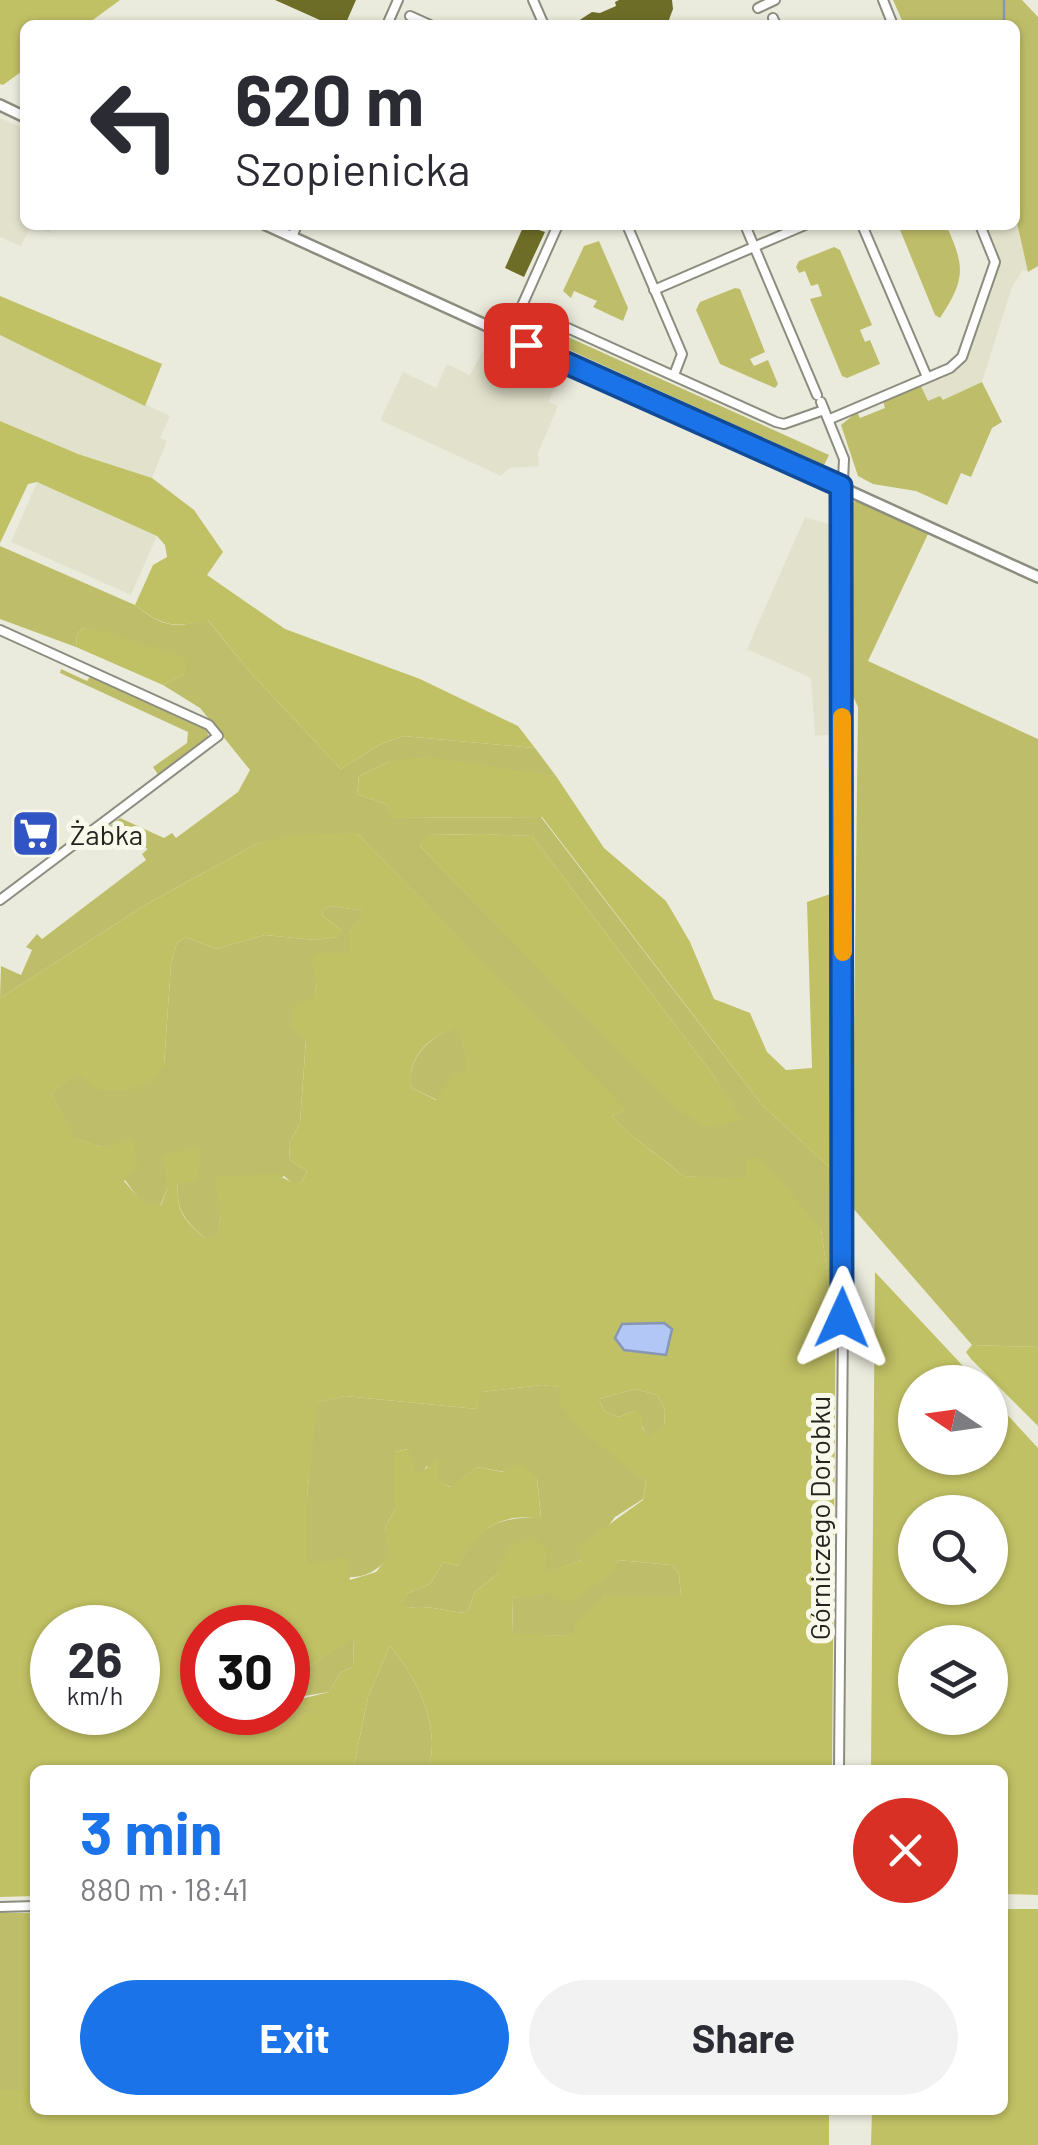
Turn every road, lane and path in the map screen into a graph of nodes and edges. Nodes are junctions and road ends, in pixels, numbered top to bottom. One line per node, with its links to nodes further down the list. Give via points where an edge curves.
1 (277, 230): 9 (street)
2 (295, 230): 9 (street)
3 (556, 230): 12 (street)
4 (629, 230): 11 (street)
5 (746, 230): 10 (street, Górniczego Dorobku)
6 (793, 230): 10 (street)
7 (864, 230): 15 (street)
8 (982, 230): 15 (street, via 994,262 970,336 956,364)
9 (292, 237): 13 (street)
10 (754, 247): 11 (street); 16 (street, Górniczego Dorobku)
11 (654, 290): 14 (street, via 682,354)
12 (521, 307): 13 (street); 14 (street)
13 (508, 336): 17 (street)
14 (674, 376): 16 (street, via 780,423)
15 (927, 377): 16 (street)
16 (823, 406): 17 (street, Górniczego Dorobku, via 844,460)
17 (841, 486): 18 (street); 21 (street, Górniczego Dorobku)
18 (1038, 577)
19 (0, 630): 20 (street, via 209,725 218,736)
20 (0, 900)
21 (840, 1765)
22 (30, 1906): 23 (street)
23 (0, 1907)

